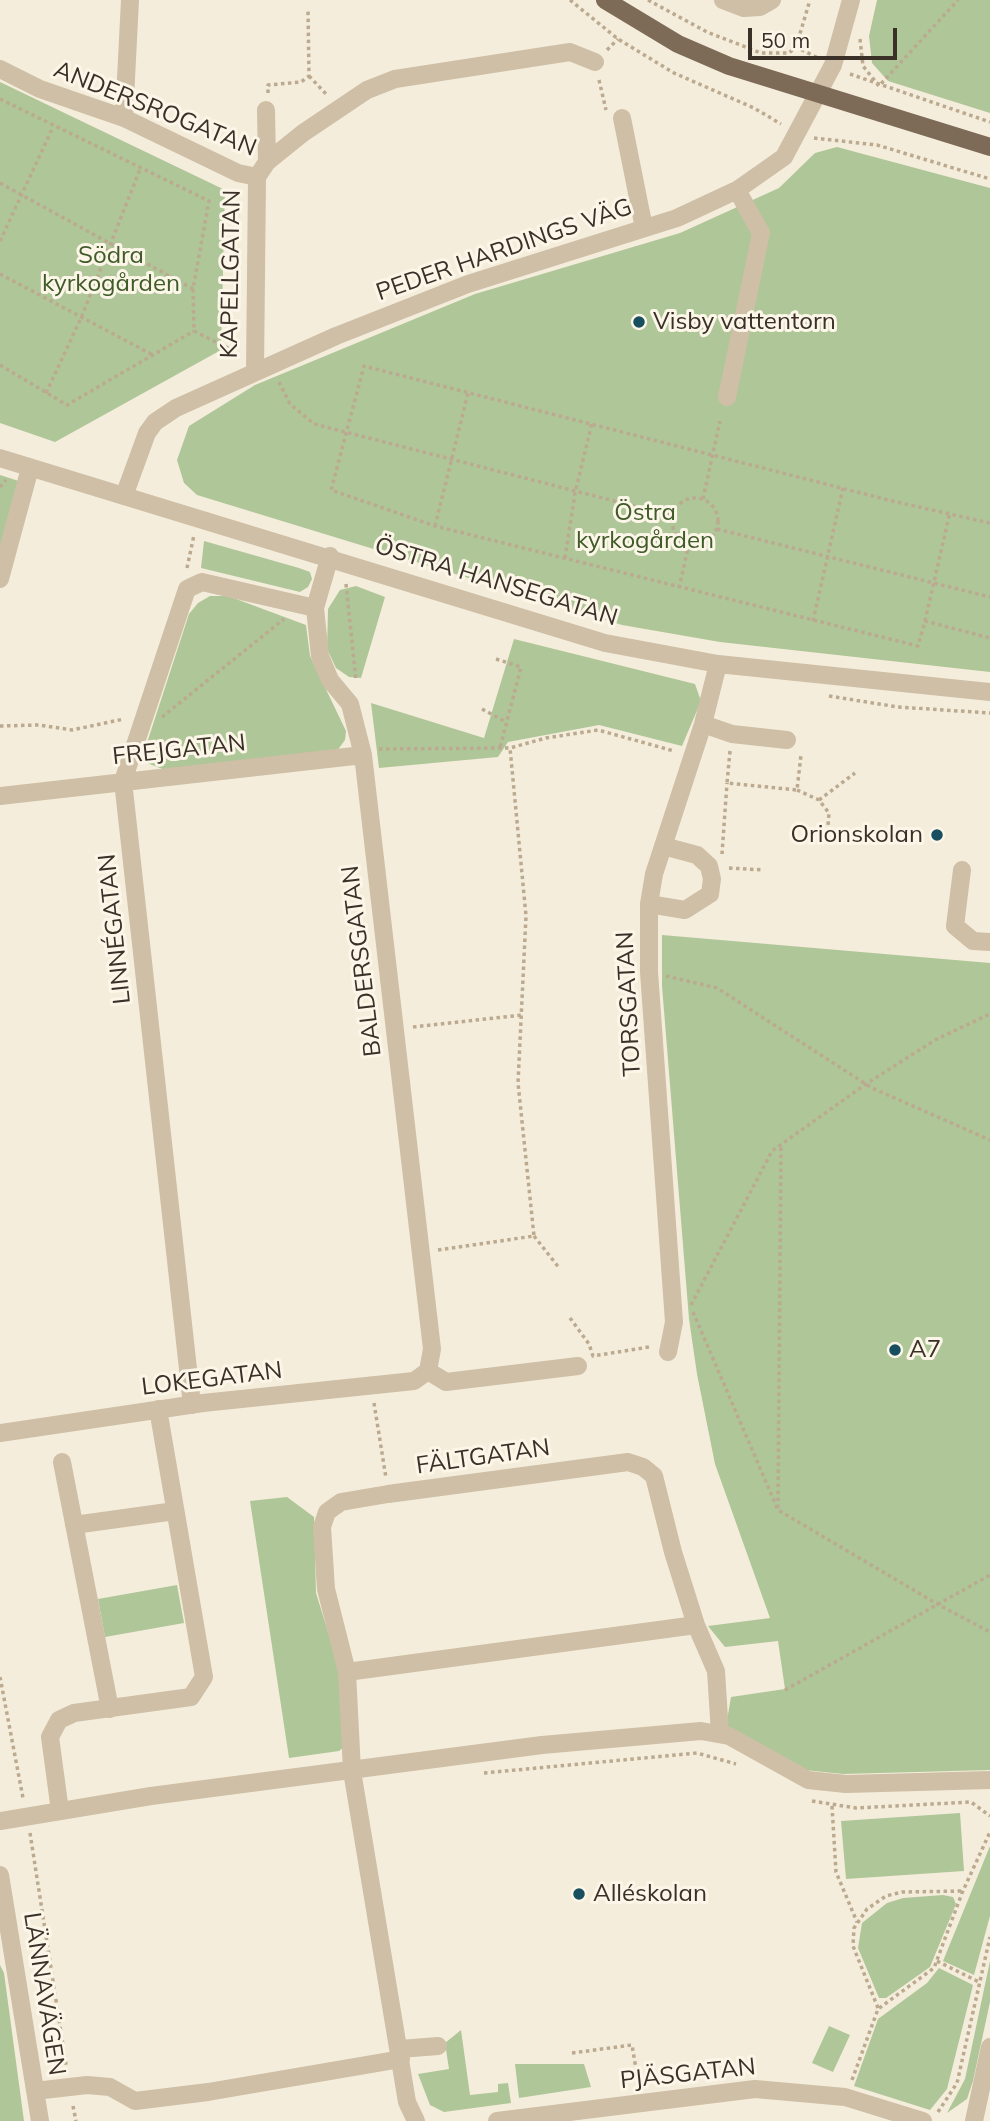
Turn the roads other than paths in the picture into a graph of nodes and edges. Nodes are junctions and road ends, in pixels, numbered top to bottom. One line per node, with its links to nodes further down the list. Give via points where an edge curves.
1 (130, 0): 10 (street)
2 (605, 0): 8 (main road, via 678,44)
3 (723, 0): 4 (street, via 744,8)
4 (772, 0)
5 (851, 0): 8 (street, PEDER HARDINGS VÄG, via 833,65)
6 (595, 62): 13 (street, ANDERSROGATAN, via 570,52 394,79 367,90)
7 (0, 69): 10 (street, ANDERSROGATAN, via 40,89)
8 (817, 95): 12 (main road); 15 (street, PEDER HARDINGS VÄG, via 783,157)
9 (266, 110): 13 (street)
10 (124, 118): 14 (street, ANDERSROGATAN, via 238,173)
11 (622, 118): 16 (street)
12 (990, 147)
13 (267, 162): 14 (street, ANDERSROGATAN)
14 (257, 177): 17 (street, KAPELLGATAN)
15 (737, 190): 16 (street, PEDER HARDINGS VÄG); 18 (street, via 761,233)
16 (644, 228): 17 (street, PEDER HARDINGS VÄG, via 468,284)
17 (260, 364): 21 (street, PEDER HARDINGS VÄG, via 155,422 141,446)
18 (727, 397)
19 (0, 458): 20 (street, ÖSTRA HANSEGATAN)
20 (30, 468): 21 (street, ÖSTRA HANSEGATAN); 23 (street)
21 (124, 496): 22 (street, ÖSTRA HANSEGATAN)
22 (330, 556): 24 (street, BALDERSGATAN); 25 (street, ÖSTRA HANSEGATAN, via 605,643)
23 (0, 579)
24 (315, 608): 29 (street, BALDERSGATAN, via 320,656 330,680 350,704); 30 (street, LINNÉGATAN, via 202,582 193,586 185,594)
25 (718, 664): 26 (street, ÖSTRA HANSEGATAN); 27 (street, TORSGATAN)
26 (990, 692)
27 (703, 724): 28 (street, via 732,734); 32 (street, TORSGATAN)
28 (787, 740)
29 (363, 755): 30 (street, FREJGATAN); 38 (street, BALDERSGATAN, via 432,1349)
30 (123, 781): 31 (street, FREJGATAN); 39 (street, LINNÉGATAN)
31 (0, 796)
32 (663, 846): 34 (street, TORSGATAN); 34 (street, via 697,855 709,866 710,894 685,910)
33 (962, 870): 35 (street, via 955,926 973,941)
34 (649, 904): 36 (street, TORSGATAN, via 649,972 674,1322)
35 (990, 942)
36 (669, 1346)
37 (578, 1366): 38 (street, via 446,1382)
38 (428, 1371): 39 (street, LOKEGATAN, via 414,1381)
39 (191, 1405): 40 (street, LOKEGATAN)
40 (158, 1409): 41 (street, LOKEGATAN); 43 (street)
41 (0, 1433)
42 (62, 1462): 44 (street)
43 (175, 1511): 44 (street); 47 (street, via 204,1677 191,1697)
44 (74, 1525): 47 (street)
45 (696, 1625): 46 (street); 46 (street, FÄLTGATAN, via 654,1476 643,1467 628,1462 388,1494 341,1502 327,1512 322,1527 326,1589); 48 (street, FÄLTGATAN, via 716,1671)
46 (347, 1672): 49 (street, FÄLTGATAN)
47 (110, 1709): 51 (street, via 74,1713 59,1720 50,1737)
48 (720, 1734): 49 (street, via 701,1731 542,1745); 50 (street, via 808,1780 846,1784)
49 (352, 1771): 51 (street); 57 (street)
50 (990, 1780)
51 (60, 1811): 52 (street)
52 (0, 1821)
53 (0, 1875): 54 (street, LÄNNAVÄGEN)
54 (5, 1929): 58 (street, LÄNNAVÄGEN)
55 (438, 2046): 57 (street)
56 (990, 2047): 63 (street)
57 (401, 2054): 58 (street, via 208,2092 135,2101 110,2087); 60 (street, via 409,2111)
58 (35, 2091): 59 (street, LÄNNAVÄGEN)
59 (40, 2121)
60 (416, 2121)
61 (497, 2121): 62 (street, PJÄSGATAN, via 755,2089 845,2097)
62 (922, 2121)
63 (974, 2121)

